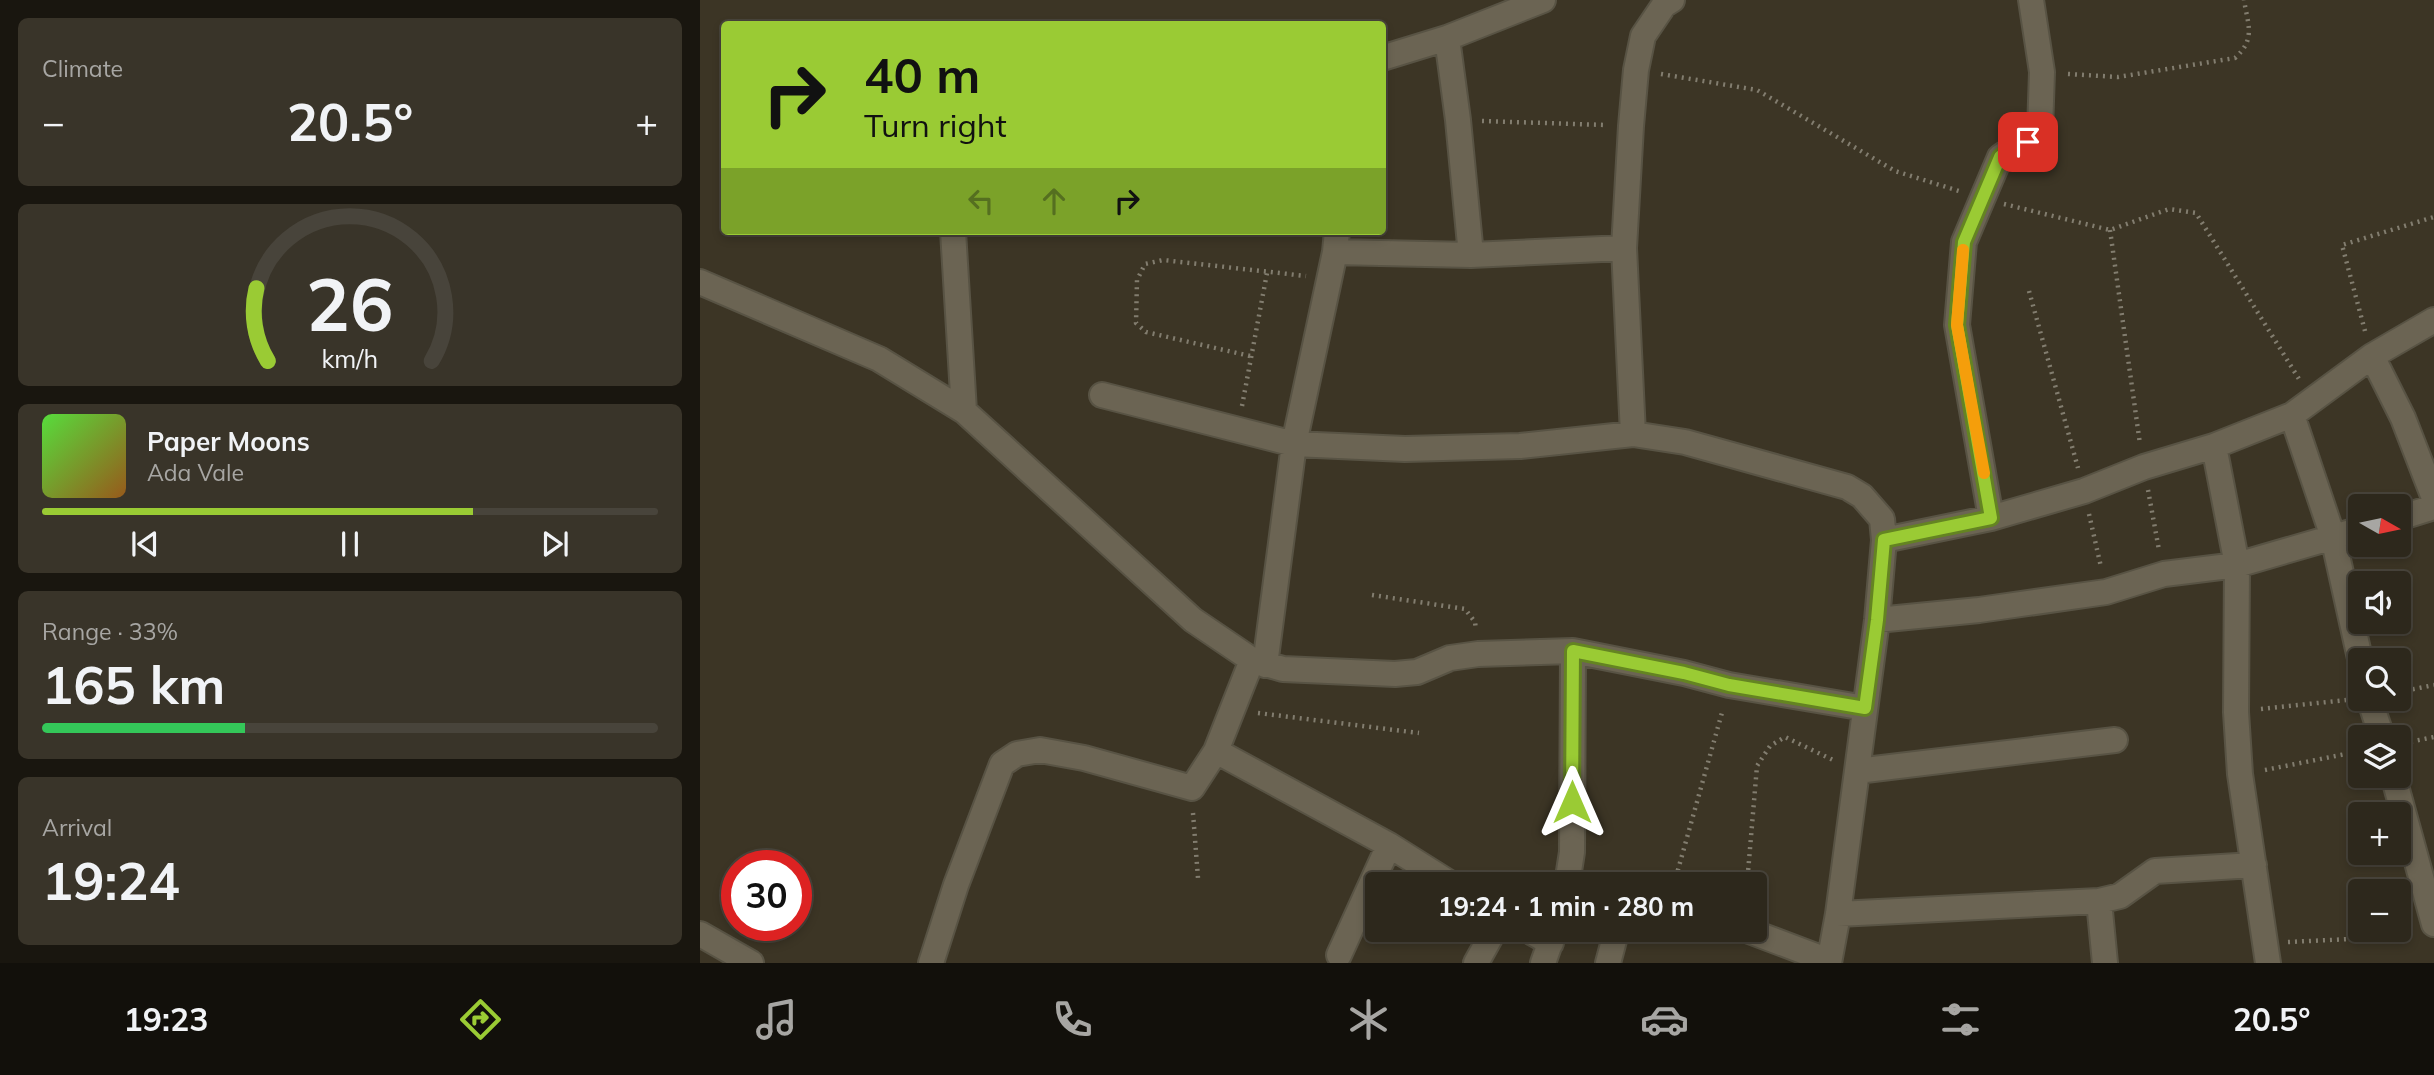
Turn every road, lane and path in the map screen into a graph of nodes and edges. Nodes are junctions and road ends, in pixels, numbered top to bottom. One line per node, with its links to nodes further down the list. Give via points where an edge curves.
1 (1543, 0): 5 (street)
2 (1672, 0): 7 (street, via 1643,36)
3 (2031, 0): 8 (street)
4 (2244, 0): 8 (path, via 2247,48 2235,58 2118,77)
5 (1447, 38): 6 (street); 9 (street)
6 (1386, 57)
7 (1636, 70): 10 (street); 11 (path, via 1757,90 1895,171)
8 (2042, 72): 11 (street, via 2040,130 2036,137 2000,157)
9 (1458, 120): 10 (path); 17 (street)
10 (1631, 126): 16 (street)
11 (1983, 199): 13 (path); 38 (street, via 1964,242 1957,325)
12 (2434, 217): 24 (path, via 2342,245)
13 (2110, 230): 26 (path, via 2169,209 2196,213); 33 (path)
14 (953, 235): 27 (street)
15 (1336, 241): 17 (street); 19 (street)
16 (1624, 248): 17 (street); 30 (street)
17 (1471, 255)
18 (1267, 273): 19 (path); 23 (path); 23 (path, via 1163,260 1144,264 1137,280 1136,323 1146,332)
19 (1328, 278): 31 (street)
20 (700, 282): 27 (street, via 879,359)
21 (2029, 291): 34 (path)
22 (2434, 320): 24 (street)
23 (1250, 356): 29 (path)
24 (2372, 356): 26 (street); 35 (street, via 2403,418)
25 (1102, 395): 29 (street)
26 (2312, 400): 28 (street)
27 (964, 411): 50 (street, via 1193,620)
28 (2292, 415): 32 (street); 40 (street)
29 (1238, 429): 31 (street)
30 (1633, 434): 31 (street, via 1520,446 1405,449); 41 (street, via 1685,442 1847,487 1863,496 1882,519)
31 (1294, 444): 50 (street)
32 (2214, 446): 33 (street); 42 (street)
33 (2144, 467): 34 (street); 43 (path)
34 (2084, 491): 38 (street); 44 (path)
35 (2434, 498)
36 (2434, 507): 37 (street)
37 (2412, 513)
38 (1991, 518): 41 (street)
39 (2348, 533): 40 (street)
40 (2333, 537): 42 (street); 47 (street)
41 (1884, 540): 46 (street)
42 (2237, 565): 43 (street); 57 (street)
43 (2164, 575): 44 (street)
44 (2106, 592): 46 (street)
45 (1372, 595): 49 (path, via 1465,609 1475,622)
46 (1877, 620): 55 (street)
47 (2358, 648)
48 (1573, 651): 49 (street); 51 (street); 71 (street)
49 (1478, 654): 50 (street, via 1395,674 1283,669)
50 (1259, 663): 56 (street)
51 (1729, 685): 55 (street); 72 (path)
52 (2434, 685): 53 (path)
53 (2411, 689)
54 (2348, 700): 57 (path)
55 (1865, 708): 64 (street)
56 (1233, 710): 58 (path); 62 (street)
57 (2236, 712): 65 (street)
58 (1419, 733)
59 (2434, 737): 61 (path)
60 (2115, 740): 64 (street)
61 (2411, 741)
62 (1216, 751): 66 (street); 68 (street)
63 (2348, 753): 65 (path)
64 (1857, 771): 73 (path, via 1785,737 1770,746 1757,766); 76 (street)
65 (2240, 774): 69 (street)
66 (1192, 788): 74 (path); 86 (street, via 1040,750 1017,754 1002,764)
67 (2396, 788): 77 (street)
68 (1389, 845): 70 (street); 83 (street)
69 (2254, 865): 75 (street, via 2155,871 2120,896); 82 (street)
70 (1432, 872)
71 (1569, 872)
72 (1677, 872)
73 (1748, 872)
74 (1198, 878)
75 (2099, 901): 76 (street); 89 (street)
76 (1839, 914): 84 (street)
77 (2427, 930): 82 (path)
78 (700, 934): 85 (street)
79 (1767, 938): 84 (street)
80 (1488, 942): 87 (street)
81 (1614, 942): 88 (street)
82 (2267, 953)
83 (1339, 955)
84 (1829, 962)
85 (751, 963)
86 (931, 963)
87 (1476, 963)
88 (1608, 963)
89 (2105, 963)

